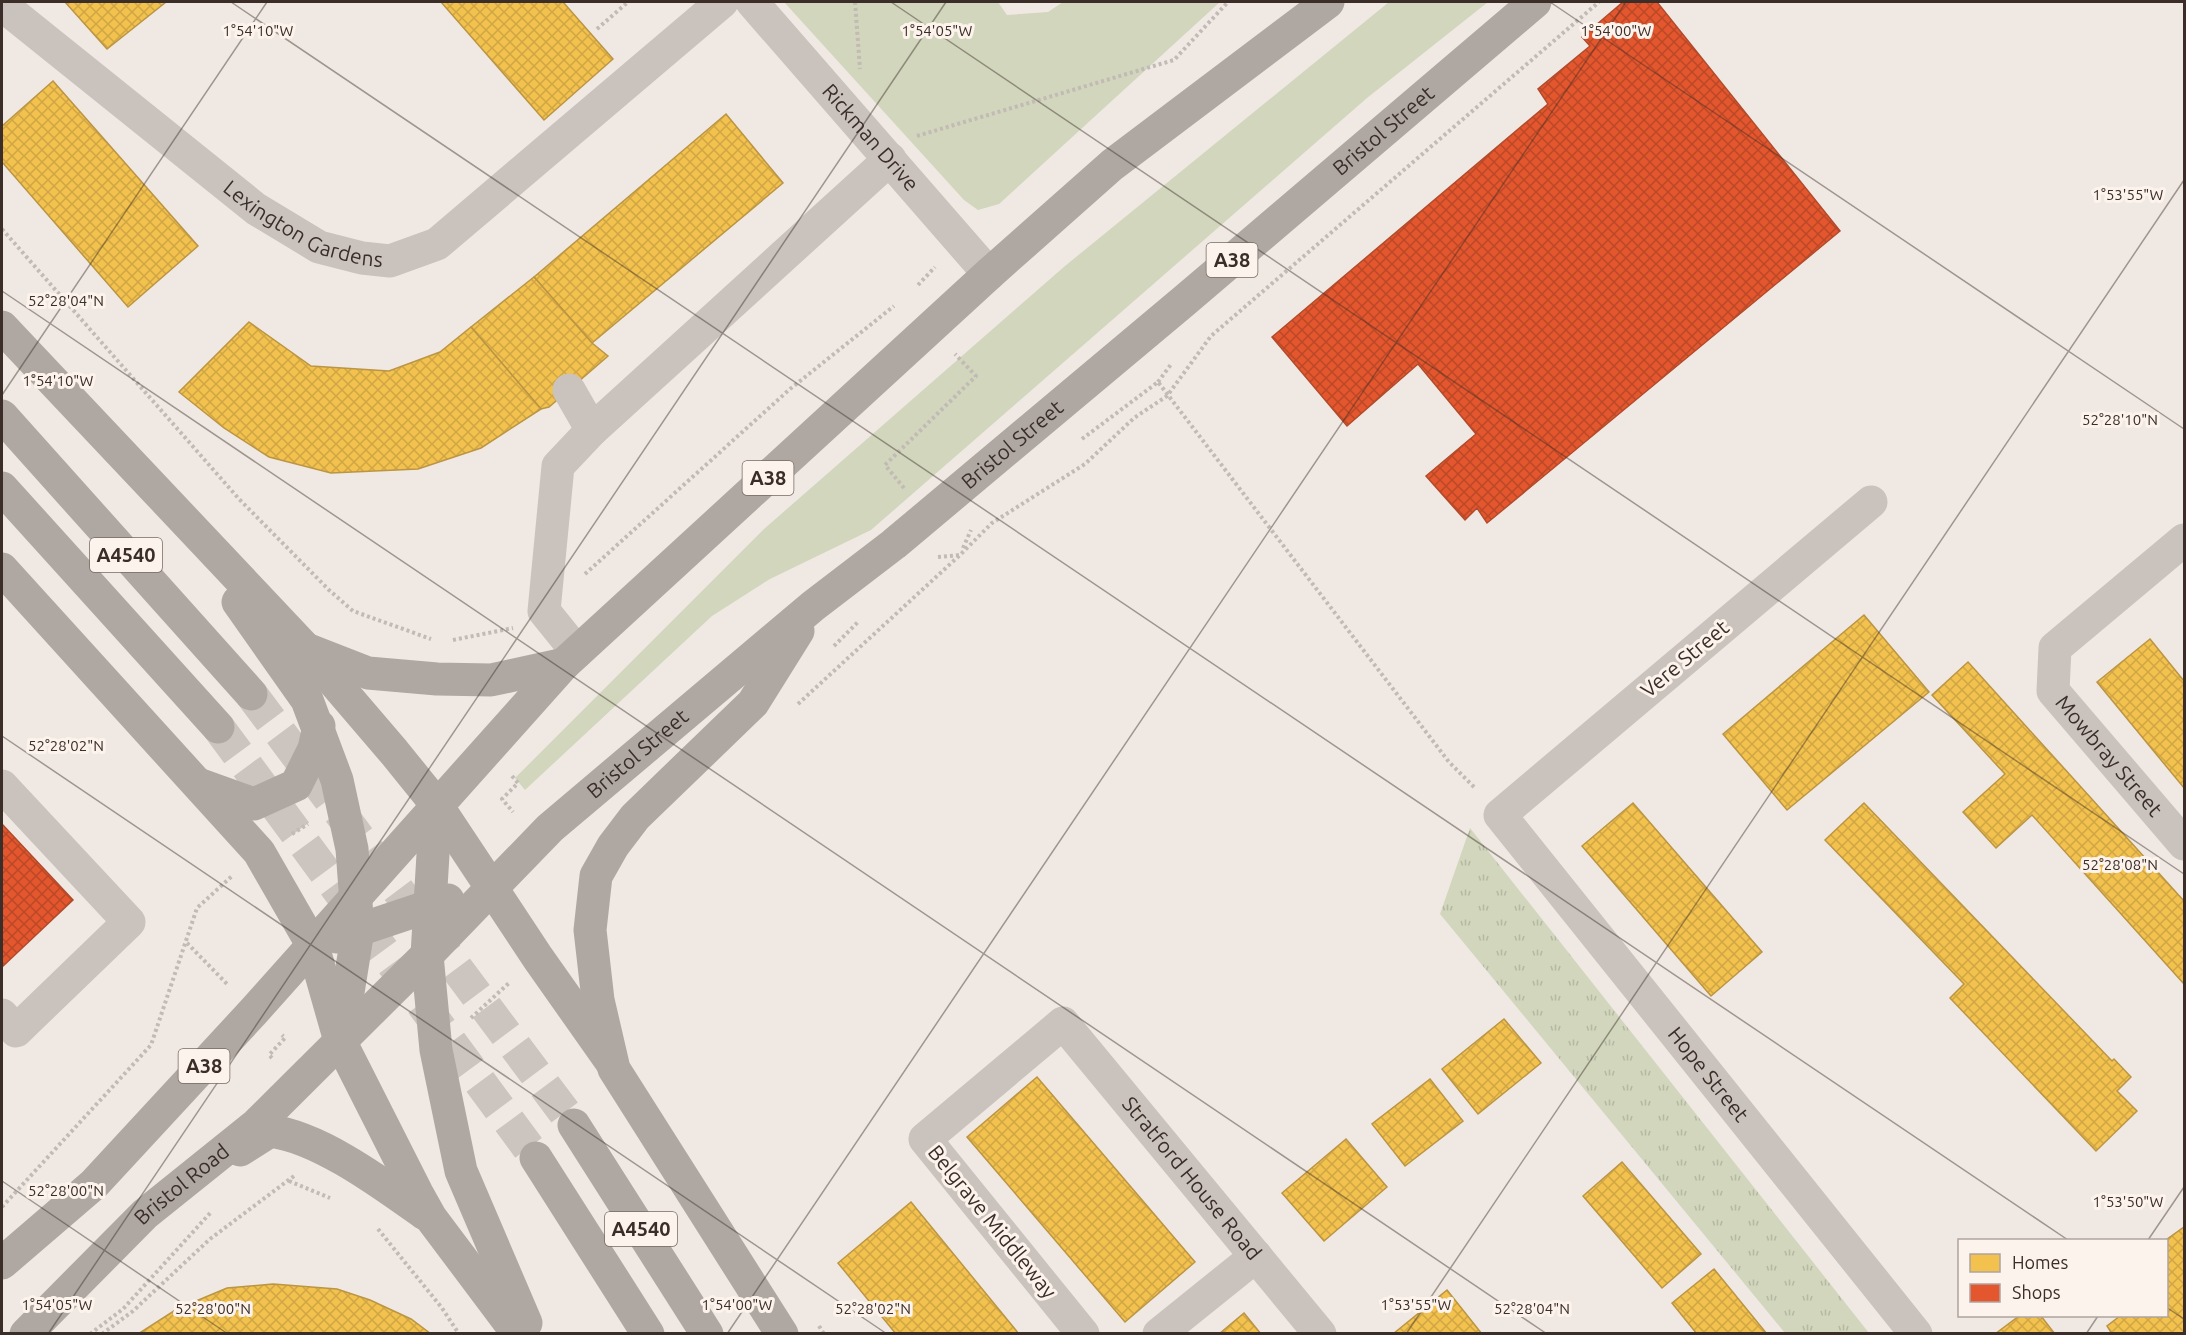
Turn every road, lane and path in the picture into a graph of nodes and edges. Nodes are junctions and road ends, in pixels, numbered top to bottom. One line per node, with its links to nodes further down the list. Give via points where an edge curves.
1 (628, 2): 9 (path)
2 (722, 2): 8 (street, Lexington Gardens, via 437,244 390,261 319,247 256,209)
3 (752, 2): 10 (street, Rickman Drive)
4 (1228, 2): 10 (path, via 1174,60)
5 (1328, 2): 12 (highway, A38, via 1112,165)
6 (1535, 2): 21 (highway, Bristol Street / A38)
7 (1599, 2): 37 (path, via 1211,336 1167,396 1449,762)
8 (2, 5)
9 (597, 29)
10 (885, 153): 12 (street, Rickman Drive); 17 (street)
11 (2, 229): 28 (path, via 239,499 329,590 353,611)
12 (989, 273): 14 (highway, A38)
13 (2, 327): 20 (highway)
14 (931, 329): 21 (path, via 976,376 885,465); 26 (path, via 904,299 790,389); 30 (highway, A38)
15 (569, 390): 17 (street)
16 (2, 416): 31 (highway, A4540)
17 (592, 430): 26 (street, via 558,466)
18 (2, 488): 33 (highway, A4540)
19 (1871, 502): 37 (street, Vere Street)
20 (173, 511): 29 (highway); 32 (highway, via 307,700)
21 (927, 515): 23 (path); 25 (highway, Bristol Street / A38)
22 (2184, 540): 38 (street, Mowbray Street, via 2055,648 2054,691)
23 (960, 555)
24 (2, 569): 34 (highway)
25 (813, 606): 39 (highway, Bristol Street / A38, via 550,828); 49 (highway, via 753,704 635,817 596,876 590,930 598,1000)
26 (544, 611): 27 (path, via 530,625); 30 (street)
27 (451, 640)
28 (440, 642)
29 (305, 648): 30 (highway, via 368,673 437,679 491,680); 36 (highway)
30 (571, 658): 36 (highway, A38)
31 (251, 694)
32 (319, 726): 34 (highway, via 314,749 296,785 254,804); 40 (highway, via 344,807)
33 (218, 727)
34 (196, 783): 44 (highway, via 259,852)
35 (2, 786): 46 (street, via 129,922 16,1031)
36 (436, 804): 39 (highway); 40 (highway, A38); 41 (highway)
37 (1500, 815): 70 (street, Hope Street)
38 (2184, 844)
39 (491, 889): 41 (highway); 45 (highway, A38); 49 (highway)
40 (356, 895): 42 (highway); 44 (highway, A38)
41 (428, 905): 42 (highway); 45 (highway)
42 (358, 930): 44 (highway); 48 (highway)
43 (187, 943): 53 (path, via 151,1045)
44 (313, 946): 48 (highway); 58 (highway, A38, via 94,1184)
45 (427, 955): 48 (highway, A38); 63 (highway, via 436,1050 461,1171)
46 (2, 1016)
47 (1063, 1023): 57 (street, Stratford House Road); 67 (street, Belgrave Middleway, via 925,1139)
48 (340, 1041): 54 (highway, Bristol Road / A38, via 257,1124); 55 (highway)
49 (612, 1063): 66 (highway)
50 (574, 1125): 65 (highway, A4540)
51 (536, 1158): 64 (highway, A4540)
52 (332, 1199): 60 (path, via 289,1181 210,1239 133,1311)
53 (2, 1207)
54 (145, 1214): 55 (highway, via 270,1131 321,1149 370,1176); 59 (highway, Bristol Road / A38)
55 (431, 1218): 62 (highway)
56 (372, 1221): 61 (path)
57 (1256, 1256): 68 (street); 69 (street, Stratford House Road)
58 (2, 1263)
59 (26, 1334)
60 (102, 1334)
61 (459, 1334)
62 (518, 1334)
63 (530, 1334)
64 (648, 1334)
65 (707, 1334)
66 (782, 1334)
67 (1083, 1334)
68 (1159, 1334)
69 (1320, 1334)
70 (1916, 1334)

